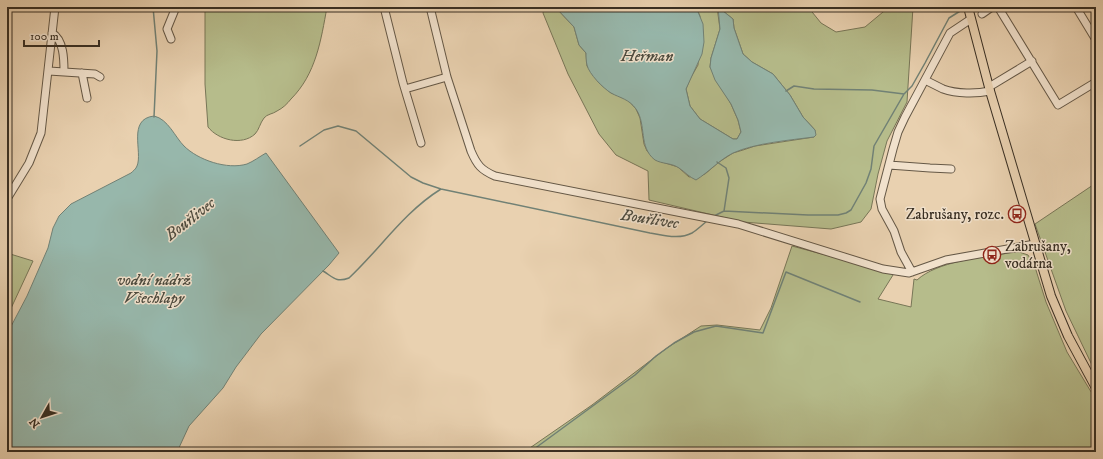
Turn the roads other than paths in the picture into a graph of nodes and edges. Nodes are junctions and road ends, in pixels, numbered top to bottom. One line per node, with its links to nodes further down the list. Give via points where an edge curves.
1 (55, 7): 10 (street)
2 (176, 7): 11 (street, via 167,29)
3 (386, 7): 21 (street)
4 (430, 7): 18 (street)
5 (992, 7): 9 (street)
6 (998, 7): 13 (street)
7 (1076, 7): 12 (street)
8 (970, 14): 19 (street, via 950,33); 22 (main road)
9 (982, 14)
10 (52, 33): 14 (street); 15 (street, via 61,46)
11 (171, 39)
12 (1096, 40)
13 (1032, 61): 20 (street, via 1058,105); 22 (street)
14 (49, 71): 15 (street); 27 (street, via 41,133 29,163)
15 (64, 72): 16 (street)
16 (82, 73): 17 (street); 23 (street)
17 (100, 77)
18 (447, 77): 21 (street); 29 (street, via 471,151 484,171 495,176 738,224 884,269)
19 (925, 80): 22 (street, via 943,89 959,92 980,93); 25 (street, via 898,132)
20 (1096, 82)
21 (405, 89): 24 (street)
22 (990, 89): 28 (main road)
23 (87, 98)
24 (421, 143)
25 (889, 164): 26 (street); 29 (street, via 880,199 882,209)
26 (951, 169)
27 (7, 199)
28 (1035, 244): 29 (street, via 946,260); 30 (main road, via 1060,318)
29 (912, 272)
30 (1096, 388)

